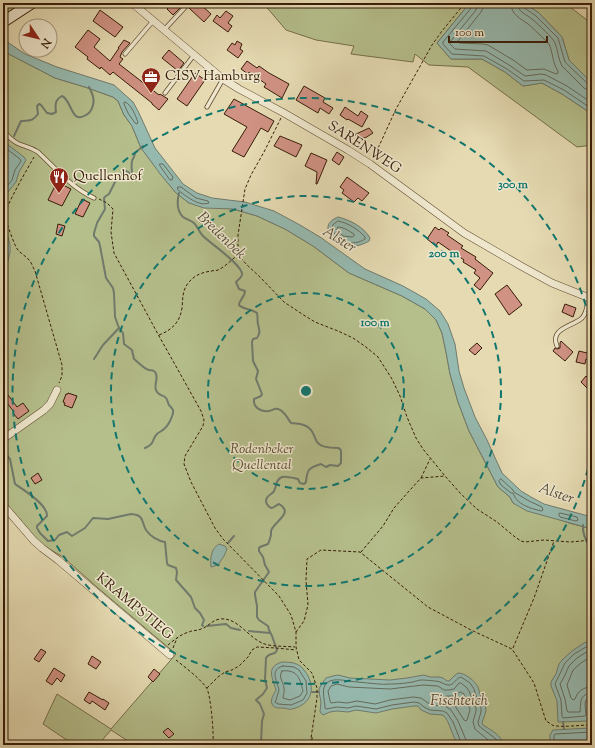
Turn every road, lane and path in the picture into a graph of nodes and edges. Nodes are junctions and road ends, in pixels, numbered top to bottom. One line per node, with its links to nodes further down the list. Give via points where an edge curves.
1 (32, 3): 6 (street)
2 (132, 3): 5 (street, SARENWEG)
3 (189, 3): 7 (lane)
4 (464, 3): 16 (path, via 432,45 396,109)
5 (153, 21): 7 (street, SARENWEG); 8 (lane)
6 (3, 22)
7 (164, 30): 9 (street, SARENWEG)
8 (125, 54)
9 (194, 55): 10 (street, SARENWEG); 11 (lane)
10 (223, 79): 12 (lane); 13 (street, SARENWEG)
11 (165, 93)
12 (207, 108)
13 (284, 113): 19 (path, via 245,189 239,224); 20 (street, SARENWEG, via 370,164 464,233 552,283)
14 (3, 131): 15 (lane, via 19,144)
15 (38, 152): 17 (lane, via 75,186); 23 (path, via 5,214 15,246 35,271 62,365 62,376)
16 (373, 157)
17 (94, 198)
18 (101, 200): 21 (path, via 113,209 111,232 114,253)
19 (238, 254): 21 (path, via 217,270 202,273 189,282 175,324); 25 (path, via 284,302 315,322 353,338 378,357 400,396 416,438)
20 (590, 298): 22 (lane, via 582,318 560,330 556,338)
21 (159, 336): 32 (path, via 204,420 185,456 187,474 215,528 279,596 291,615)
22 (557, 346)
23 (57, 390): 24 (street, via 44,410)
24 (3, 439)
25 (430, 458): 26 (path); 27 (path)
26 (445, 476): 27 (path); 29 (path, via 477,509 521,541)
27 (421, 478): 31 (path)
28 (3, 505): 35 (street, KRAMPSTIEG, via 34,541)
29 (555, 540): 30 (path); 36 (path)
30 (592, 540)
31 (360, 552): 32 (path, via 321,550 307,559 308,605 304,621); 36 (path, via 428,607)
32 (296, 632): 34 (path)
33 (178, 637): 34 (path, via 190,631 203,629 213,621 225,619 232,620 262,643); 35 (path); 38 (path)
34 (296, 647): 37 (path)
35 (162, 648): 38 (street, KRAMPSTIEG)
36 (512, 649): 40 (path, via 534,683 546,721 557,726)
37 (296, 650): 39 (path, via 257,647 239,666 225,672); 42 (path, via 299,660 312,673 316,688)
38 (170, 655): 39 (path, KRAMPSTIEG)
39 (207, 688): 41 (path)
40 (592, 724)
41 (213, 745)
42 (311, 745)

